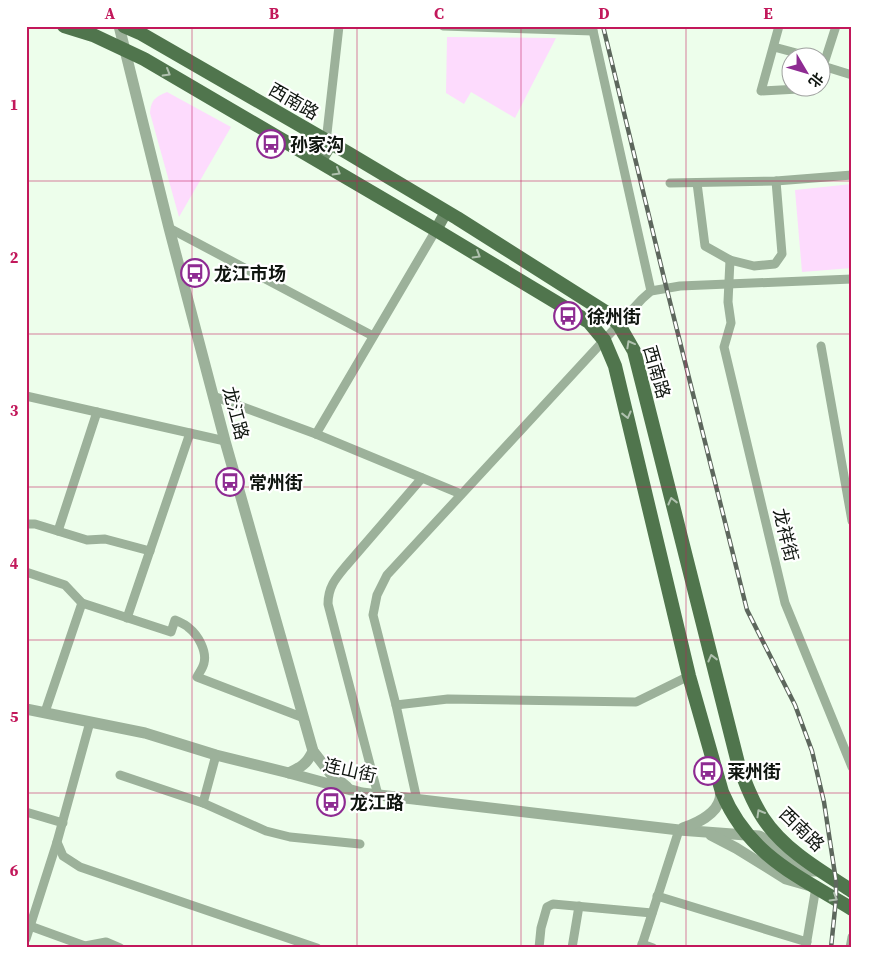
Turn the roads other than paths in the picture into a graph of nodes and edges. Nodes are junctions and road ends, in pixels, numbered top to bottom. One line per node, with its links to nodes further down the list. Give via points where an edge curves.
1 (64, 26): 11 (main road)
2 (119, 26): 11 (street, 龙江路)
3 (124, 26): 16 (main road, 西南路)
4 (339, 26): 16 (street)
5 (443, 26): 8 (street)
6 (780, 26): 9 (street)
7 (836, 26): 10 (street)
8 (592, 28): 27 (street)
9 (774, 47): 12 (street); 15 (street, via 761,91)
10 (828, 48)
11 (124, 49): 17 (main road, one-way to 17); 23 (street, 龙江路)
12 (780, 49)
13 (830, 65): 14 (street)
14 (852, 75)
15 (780, 90)
16 (329, 143): 17 (main road); 22 (main road, 西南路)
17 (320, 162): 24 (main road, one-way to 24)
18 (852, 175): 19 (street)
19 (776, 181): 21 (street); 25 (street, via 782,254 775,264 754,266)
20 (670, 183): 21 (street)
21 (697, 183): 25 (street, via 705,246)
22 (446, 212): 24 (main road); 28 (main road, 西南路, via 607,313)
23 (169, 228): 29 (street); 33 (street, 龙江路)
24 (436, 230): 29 (street); 30 (main road, one-way to 30, via 590,322)
25 (730, 260): 55 (street, 龙祥街, via 728,302 732,323 724,347 785,603)
26 (852, 279): 27 (street, via 680,286)
27 (651, 291): 28 (street)
28 (619, 325): 30 (street); 70 (main road, 西南路, one-way to 28, via 775,833 763,818 738,763 634,351)
29 (373, 336): 36 (street)
30 (604, 340): 39 (street); 47 (main road, one-way to 47, via 615,366)
31 (820, 346): 40 (street)
32 (26, 396): 34 (street)
33 (213, 396): 36 (street); 37 (street, 龙江路)
34 (97, 412): 35 (street); 42 (street)
35 (190, 433): 37 (street); 43 (street)
36 (316, 434): 38 (street)
37 (225, 441): 51 (street, 龙江路)
38 (422, 478): 39 (street); 60 (street, via 346,566 328,594)
39 (461, 494): 48 (street, via 387,575 377,595 373,615)
40 (852, 521)
41 (26, 524): 42 (street)
42 (58, 531): 43 (street, via 87,540 105,539)
43 (150, 551): 46 (street)
44 (26, 572): 45 (street, via 65,585)
45 (82, 603): 46 (street); 50 (street)
46 (127, 618): 51 (street, via 171,632 175,620 188,627 197,637 205,657 197,677)
47 (690, 676): 48 (street, via 636,702 448,699); 58 (main road)
48 (396, 705): 61 (street)
49 (26, 709): 50 (street, 连山街)
50 (45, 712): 52 (street, 连山街)
51 (304, 718): 53 (street, 龙江路)
52 (90, 722): 54 (street, 连山街, via 145,733); 64 (street)
53 (313, 751): 56 (street, via 309,760); 59 (street, 龙江路, via 330,773)
54 (216, 755): 56 (street, 连山街); 62 (street)
55 (852, 767)
56 (289, 773): 59 (street, 连山街)
57 (120, 775): 62 (street)
58 (721, 787): 65 (street, via 717,807); 67 (main road, via 726,803)
59 (352, 791): 60 (street, 连山街)
60 (378, 795): 61 (street, 连山街)
61 (417, 800): 65 (street, 连山街)
62 (203, 803): 69 (street, via 266,831 290,837)
63 (26, 812): 64 (street)
64 (63, 823): 68 (street)
65 (679, 830): 66 (street, 连山街); 73 (street)
66 (702, 832): 67 (street, 连山街); 71 (street, via 736,848 786,879)
67 (747, 835): 70 (street, 连山街, via 766,840 804,869); 71 (main road, via 791,873)
68 (57, 842): 77 (street); 84 (street, via 63,856 80,867)
69 (360, 844)
70 (820, 871): 72 (main road, 西南路)
71 (816, 888): 75 (main road, one-way to 75); 80 (street)
72 (852, 891)
73 (657, 896): 76 (street); 80 (street)
74 (579, 906): 76 (street); 85 (street, via 553,904 547,907); 86 (street)
75 (852, 909)
76 (652, 913): 81 (street)
77 (30, 926): 79 (street); 82 (street)
78 (852, 937): 88 (street)
79 (26, 939)
80 (807, 945)
81 (641, 946): 87 (street)
82 (85, 947): 83 (street, via 106,942)
83 (120, 948)
84 (317, 948)
85 (539, 948)
86 (572, 948)
87 (653, 948)
88 (850, 948)

